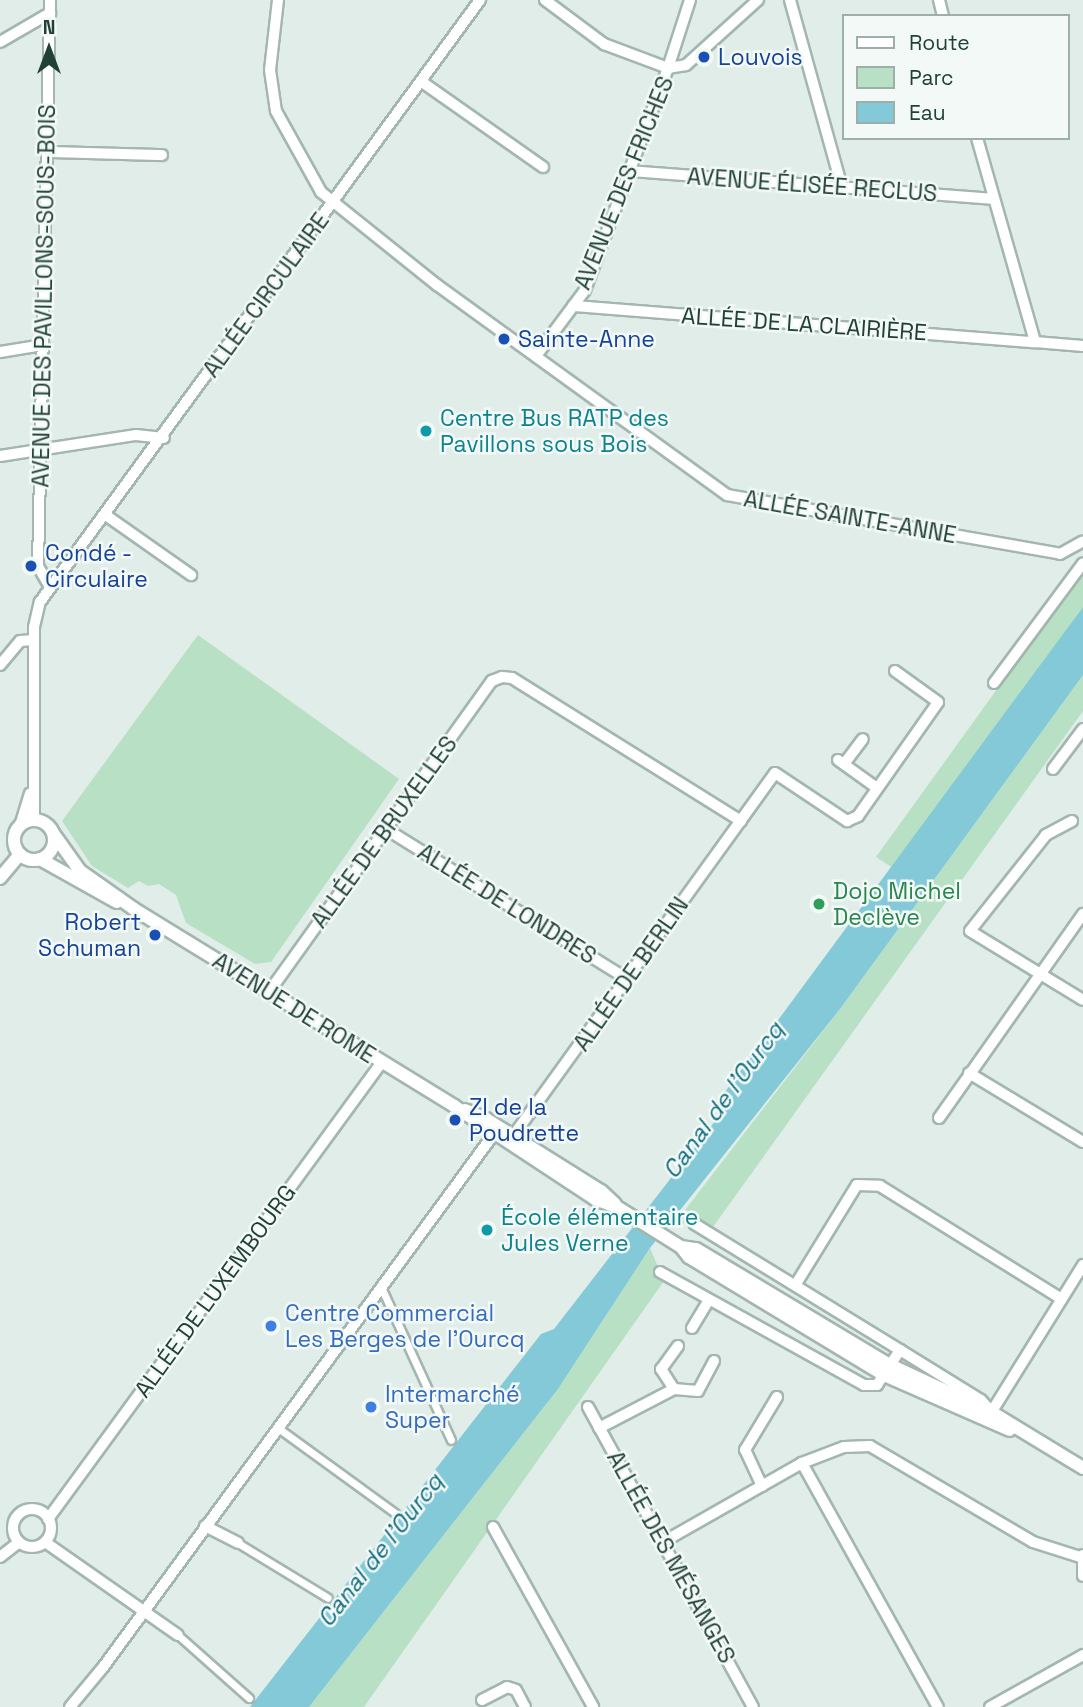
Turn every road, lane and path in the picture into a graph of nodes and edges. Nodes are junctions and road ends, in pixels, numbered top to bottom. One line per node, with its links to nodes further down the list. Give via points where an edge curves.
1 (50, 0): 8 (street, AVENUE DES PAVILLONS-SOUS-BOIS)
2 (278, 0): 19 (street, ALLÉE SAINTE-ANNE, via 270,71 276,111 303,167)
3 (480, 0): 11 (street, ALLÉE CIRCULAIRE)
4 (545, 0): 10 (street, via 604,44)
5 (690, 0): 10 (street)
6 (758, 0): 10 (street, AVENUE DES FRICHES, via 686,65)
7 (790, 0): 17 (street)
8 (50, 13): 9 (street); 13 (street, AVENUE DES PAVILLONS-SOUS-BOIS)
9 (0, 42)
10 (668, 68): 16 (street, AVENUE DES FRICHES)
11 (422, 82): 15 (street); 19 (street, ALLÉE CIRCULAIRE)
12 (977, 140): 18 (street)
13 (47, 152): 14 (street); 22 (street, AVENUE DES PAVILLONS-SOUS-BOIS)
14 (162, 155)
15 (543, 167)
16 (631, 171): 17 (street, AVENUE ÉLISÉE RECLUS); 20 (street, AVENUE DES FRICHES, via 585,290)
17 (842, 188): 18 (street, AVENUE ÉLISÉE RECLUS)
18 (993, 199): 21 (street)
19 (332, 204): 25 (street, ALLÉE SAINTE-ANNE); 26 (street, ALLÉE CIRCULAIRE)
20 (573, 306): 21 (street, ALLÉE DE LA CLAIRIÈRE); 25 (street, AVENUE DES FRICHES)
21 (1035, 342): 23 (street, ALLÉE DE LA CLAIRIÈRE)
22 (43, 345): 24 (street); 27 (street, AVENUE DES PAVILLONS-SOUS-BOIS)
23 (1083, 346)
24 (0, 352)
25 (536, 356): 30 (street, ALLÉE SAINTE-ANNE, via 727,495 1060,554)
26 (164, 438): 27 (street, via 136,435); 29 (street, ALLÉE CIRCULAIRE)
27 (40, 452): 28 (street); 33 (street, AVENUE DES PAVILLONS-SOUS-BOIS, via 38,566)
28 (0, 456)
29 (107, 516): 32 (street); 33 (street, ALLÉE CIRCULAIRE)
30 (1083, 541)
31 (1083, 563): 37 (street)
32 (191, 575)
33 (50, 587): 34 (street, ALLÉE CIRCULAIRE, via 40,602)
34 (34, 640): 35 (street, via 20,640); 42 (street, ALLÉE CIRCULAIRE)
35 (0, 665)
36 (895, 671): 41 (street, via 938,702)
37 (994, 683)
38 (1083, 729): 40 (street)
39 (863, 739): 41 (street, via 841,762)
40 (1053, 769)
41 (877, 788): 44 (street, ALLÉE DE BERLIN, via 858,816 847,821 775,773)
42 (31, 790): 43 (street); 46 (street)
43 (34, 821): 46 (street); 48 (street)
44 (741, 821): 47 (street, ALLÉE DE BRUXELLES, via 512,678 502,677 492,681); 55 (street, ALLÉE DE BERLIN)
45 (1072, 821): 54 (street, via 1046,835 970,930)
46 (20, 826): 49 (street, via 15,843)
47 (386, 829): 55 (street, ALLÉE DE LONDRES); 56 (street, ALLÉE DE BRUXELLES)
48 (53, 833): 50 (street, via 53,846); 52 (street, AVENUE DE ROME, via 80,871)
49 (20, 853): 50 (street); 51 (street)
50 (40, 859): 52 (street, AVENUE DE ROME)
51 (0, 878)
52 (134, 909): 56 (street, AVENUE DE ROME)
53 (1083, 914): 54 (street)
54 (1040, 973): 57 (street); 59 (street)
55 (627, 979): 64 (street, ALLÉE DE BERLIN)
56 (269, 992): 58 (street, AVENUE DE ROME)
57 (1083, 1000)
58 (382, 1062): 60 (street, AVENUE DE ROME); 90 (street, ALLÉE DE LUXEMBOURG)
59 (969, 1073): 61 (street); 65 (street)
60 (454, 1106): 62 (street, AVENUE DE ROME); 64 (street, AVENUE DE ROME)
61 (939, 1118)
62 (473, 1123): 63 (street, AVENUE DE ROME); 64 (street, via 508,1140)
63 (493, 1135): 66 (street, AVENUE DE ROME, via 595,1199); 71 (street)
64 (514, 1137): 66 (street, AVENUE DE ROME, via 601,1191)
65 (1083, 1142)
66 (621, 1209): 78 (street, via 681,1247 696,1249)
67 (694, 1224): 70 (street)
68 (1083, 1265): 72 (street)
69 (660, 1272): 73 (street)
70 (796, 1284): 72 (street, via 857,1185 880,1185); 76 (street)
71 (382, 1287): 83 (street); 85 (street)
72 (1060, 1298): 82 (street)
73 (709, 1300): 74 (street); 78 (street, via 864,1385 877,1385)
74 (692, 1328)
75 (678, 1346): 79 (street, via 662,1369)
76 (900, 1350): 78 (street); 82 (street, via 981,1400)
77 (714, 1361): 79 (street, via 698,1391)
78 (887, 1370): 82 (street)
79 (674, 1389): 84 (street)
80 (777, 1397): 88 (street, via 745,1450)
81 (588, 1407): 84 (street, ALLÉE DES MÉSANGES)
82 (988, 1417): 87 (street, via 1034,1437)
83 (278, 1428): 89 (street); 91 (street)
84 (599, 1428): 95 (street, ALLÉE DES MÉSANGES)
85 (451, 1440)
86 (802, 1463): 88 (street); 98 (street, via 844,1447 870,1446 1033,1542); 110 (street)
87 (1083, 1468)
88 (762, 1486): 95 (street)
89 (395, 1513)
90 (48, 1519): 93 (street, via 32,1509 20,1513 13,1531); 94 (street, via 51,1531)
91 (205, 1526): 96 (street); 101 (street)
92 (493, 1527): 108 (street)
93 (19, 1542): 94 (street, via 35,1547); 97 (street)
94 (45, 1542): 101 (street)
95 (663, 1542): 109 (street, ALLÉE DES MÉSANGES)
96 (238, 1544): 100 (street)
97 (0, 1557)
98 (1083, 1557): 99 (street)
99 (1083, 1576)
100 (328, 1598)
101 (143, 1610): 102 (street); 106 (street)
102 (178, 1635): 104 (street)
103 (1083, 1655): 111 (street)
104 (249, 1698)
105 (482, 1700): 107 (street, via 507,1687 516,1690)
106 (70, 1707)
107 (525, 1707)
108 (593, 1707)
109 (753, 1707)
110 (938, 1707)
111 (989, 1707)

